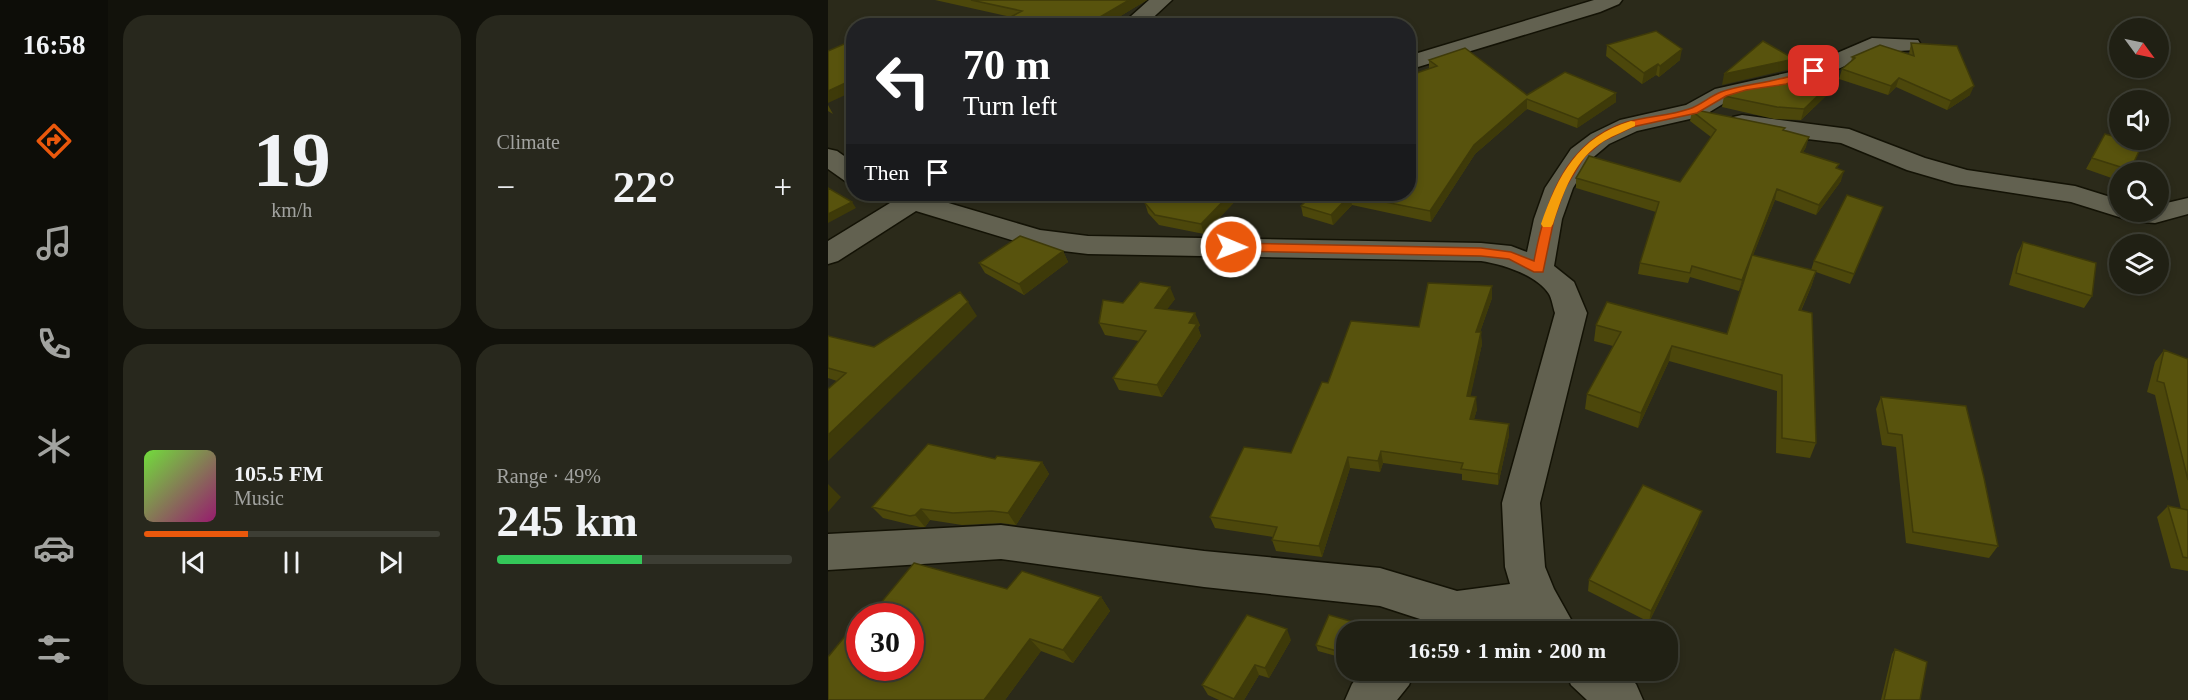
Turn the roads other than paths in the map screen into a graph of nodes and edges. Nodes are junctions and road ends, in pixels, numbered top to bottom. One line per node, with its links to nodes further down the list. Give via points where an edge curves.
1 (1162, 0): 3 (street)
2 (1612, 0): 5 (street)
3 (1140, 18)
4 (1910, 45): 6 (street, via 1872,45 1801,77 1723,94)
5 (1416, 61)
6 (1694, 111): 11 (street, via 1774,128 1849,137 1964,178 2075,194); 15 (street, via 1629,124 1580,155 1555,199)
7 (828, 158): 8 (street)
8 (846, 170)
9 (892, 201): 14 (street)
10 (914, 201): 15 (street, via 1038,239 1088,245 1481,252 1511,256)
11 (2109, 205)
12 (2188, 206): 13 (street)
13 (2169, 211)
14 (828, 254)
15 (1538, 269): 17 (street, via 1563,290 1571,313 1521,503 1525,567)
16 (828, 552): 18 (street, via 1001,542 1204,569 1380,586)
17 (1547, 615): 18 (street)
18 (1444, 621)
19 (1384, 681): 21 (street)
20 (1599, 681): 22 (street)
21 (1368, 700)
22 (1620, 700)

